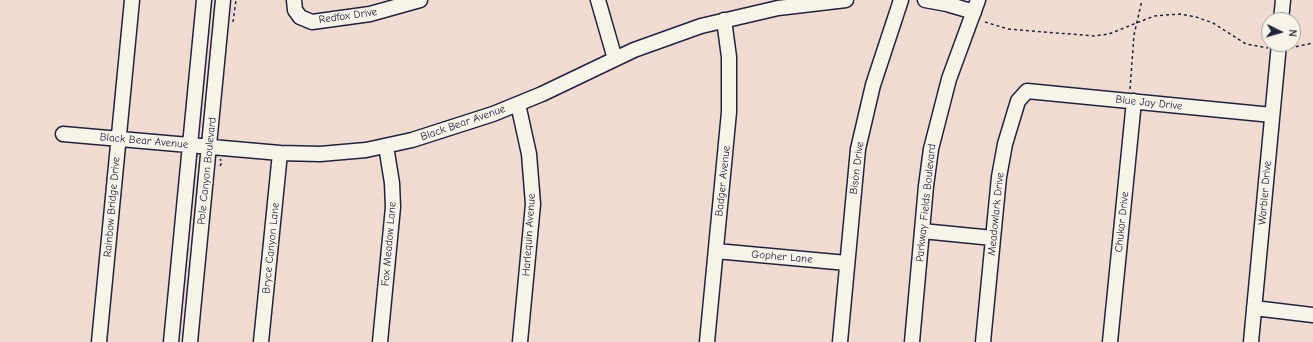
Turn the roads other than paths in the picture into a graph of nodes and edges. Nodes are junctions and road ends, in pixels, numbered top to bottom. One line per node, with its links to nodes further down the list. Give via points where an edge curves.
1 (132, 0): 21 (street, Rainbow Bridge Drive)
2 (204, 0): 22 (street, Pole Canyon Boulevard)
3 (223, 0): 24 (street, Pole Canyon Boulevard)
4 (294, 0): 5 (street, Redfox Drive, via 295,10 300,17 312,22 392,9)
5 (420, 0)
6 (598, 0): 15 (street)
7 (846, 0): 13 (street, Black Bear Avenue, via 778,8)
8 (901, 0): 29 (street, Bison Drive, via 873,85 863,126 855,173)
9 (925, 0): 11 (street)
10 (1283, 0): 12 (street)
11 (976, 6): 26 (street, Parkway Fields Boulevard, via 948,79 936,123 928,167)
12 (1282, 12)
13 (724, 20): 15 (street, Black Bear Avenue, via 664,38); 28 (street, Badger Avenue, via 729,57 729,112)
14 (1278, 52): 19 (street, Warbler Drive)
15 (615, 59): 18 (street, Black Bear Avenue)
16 (1026, 90): 17 (street, Blue Jay Drive); 27 (street, Meadowlark Drive, via 1012,116 1005,144)
17 (1132, 95): 19 (street, Blue Jay Drive); 42 (street, Chukar Drive)
18 (518, 104): 23 (street, Black Bear Avenue, via 434,134); 37 (street, Harlequin Avenue, via 529,154 532,204)
19 (1272, 115): 30 (street, Warbler Drive)
20 (63, 134): 21 (street, Black Bear Avenue)
21 (118, 139): 22 (street, Black Bear Avenue); 32 (street, Rainbow Bridge Drive)
22 (190, 146): 24 (street, Black Bear Avenue); 33 (street, Pole Canyon Boulevard)
23 (386, 146): 25 (street, Black Bear Avenue, via 343,153); 36 (street, Fox Meadow Lane, via 393,207)
24 (209, 147): 25 (street, Black Bear Avenue); 34 (street, Pole Canyon Boulevard)
25 (280, 153): 35 (street, Bryce Canyon Lane)
26 (922, 231): 27 (street); 40 (street, Parkway Fields Boulevard)
27 (993, 238): 41 (street, Meadowlark Drive)
28 (716, 250): 29 (street, Gopher Lane); 38 (street, Badger Avenue)
29 (847, 263): 39 (street, Bison Drive)
30 (1254, 308): 31 (street); 43 (street, Warbler Drive)
31 (1313, 315)
32 (99, 342)
33 (171, 342)
34 (190, 342)
35 (261, 342)
36 (380, 342)
37 (520, 342)
38 (707, 342)
39 (840, 342)
40 (912, 342)
41 (983, 342)
42 (1110, 342)
43 (1251, 342)

